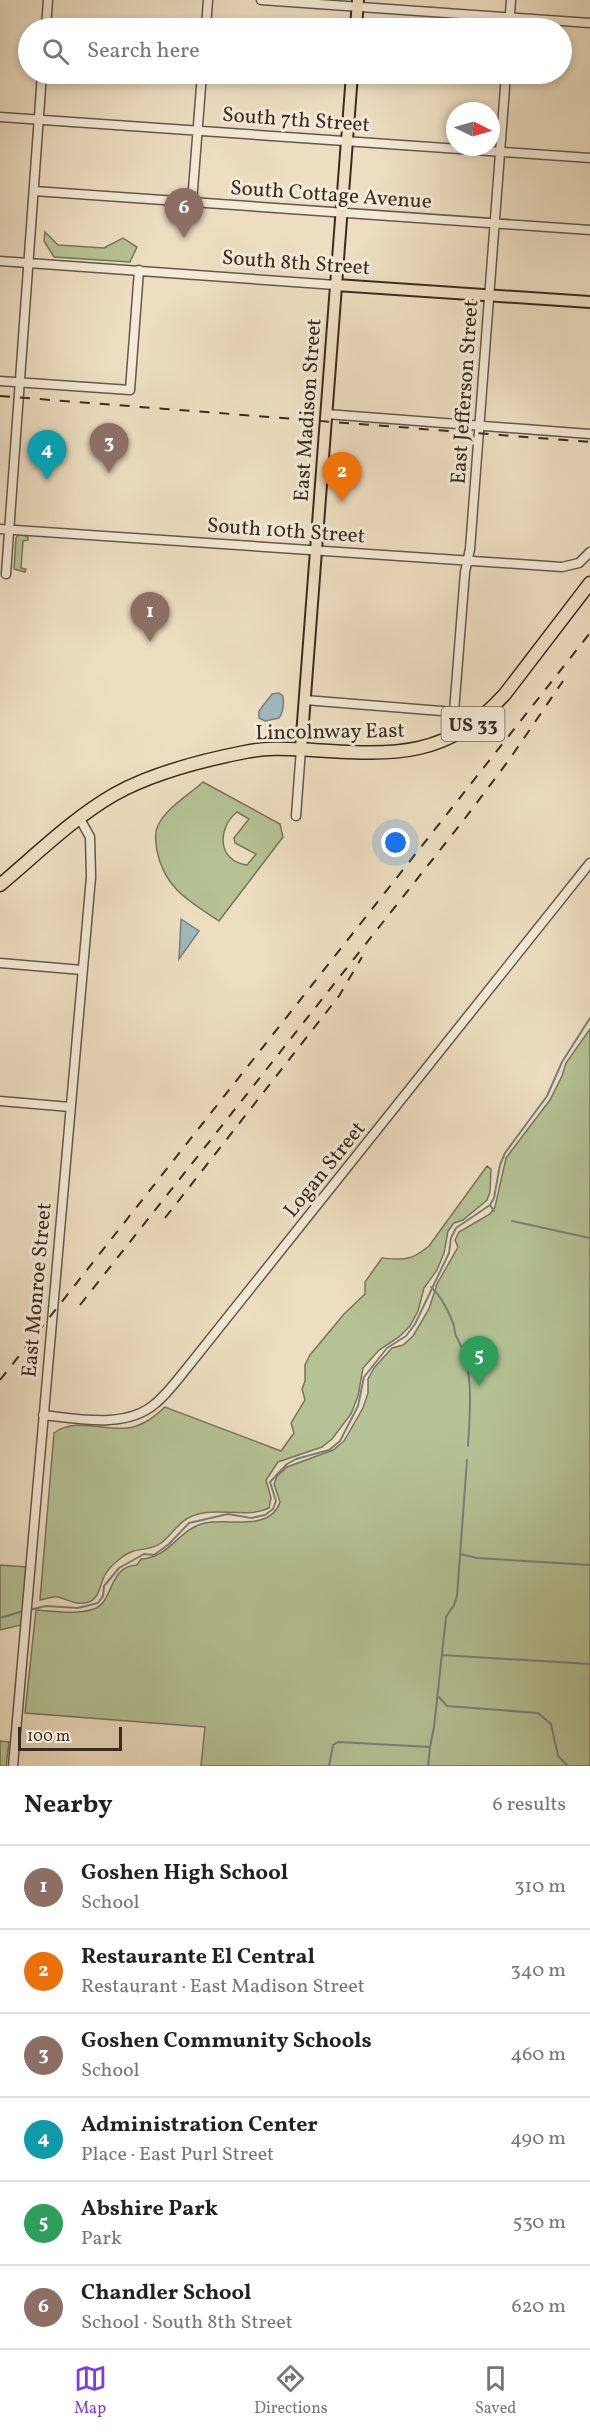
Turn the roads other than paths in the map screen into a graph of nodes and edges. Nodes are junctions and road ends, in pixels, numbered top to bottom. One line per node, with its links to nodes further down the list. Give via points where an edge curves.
1 (48, 0): 6 (street)
2 (208, 0): 7 (street)
3 (261, 0): 5 (street)
4 (511, 0): 9 (street)
5 (358, 3): 8 (main road); 9 (street)
6 (47, 18)
7 (207, 18)
8 (357, 18)
9 (510, 18)
10 (572, 22): 11 (street)
11 (590, 23)
12 (41, 84): 17 (street)
13 (201, 84): 18 (street)
14 (351, 84): 19 (main road, East Madison Street)
15 (505, 84): 21 (street, East Jefferson Street)
16 (0, 117): 17 (street, South 7th Street)
17 (39, 120): 18 (street, South 7th Street); 24 (street)
18 (198, 130): 19 (street, South 7th Street); 25 (street)
19 (347, 141): 20 (street, South 7th Street); 26 (main road, East Madison Street)
20 (446, 148)
21 (500, 152): 23 (street, South 7th Street)
22 (500, 156): 27 (street, East Jefferson Street)
23 (590, 158)
24 (34, 191): 25 (street, South Cottage Avenue); 30 (street)
25 (192, 202): 26 (street, South Cottage Avenue)
26 (341, 213): 27 (street, South Cottage Avenue); 32 (main road, East Madison Street)
27 (495, 224): 28 (street, South Cottage Avenue); 33 (street, East Jefferson Street)
28 (590, 230)
29 (0, 261): 30 (street, South 8th Street)
30 (28, 263): 31 (street, South 8th Street); 36 (street)
31 (139, 270): 32 (street, South 8th Street); 36 (street, via 130,390)
32 (336, 285): 33 (main road, South 8th Street); 37 (main road, East Madison Street)
33 (489, 296): 34 (main road, South 8th Street); 38 (street, East Jefferson Street)
34 (590, 303)
35 (0, 381): 36 (street)
36 (20, 382): 41 (street)
37 (326, 414): 38 (street); 42 (main road, East Madison Street)
38 (479, 426): 39 (street); 44 (street, East Jefferson Street)
39 (590, 434)
40 (0, 529): 41 (street, South 10th Street)
41 (10, 530): 42 (street, South 10th Street); 45 (street)
42 (316, 550): 44 (street, South 10th Street); 47 (main road, East Madison Street)
43 (590, 552): 44 (street, South 10th Street, via 570,567)
44 (468, 561): 47 (street, East Jefferson Street, via 454,712)
45 (6, 574)
46 (590, 583): 48 (highway, Lincolnway East / US 33, via 505,694 465,729 438,743 407,751 377,754)
47 (304, 700): 48 (main road, East Madison Street)
48 (301, 749): 49 (street); 50 (highway, Lincolnway East / US 33, via 256,750 186,768 116,794)
49 (296, 816)
50 (80, 819): 52 (highway, Lincolnway East / US 33); 54 (street, East Monroe Street, via 90,837 92,858)
51 (590, 863): 57 (street, Logan Street, via 156,1403 135,1415 117,1419)
52 (0, 885)
53 (0, 963): 54 (street)
54 (82, 970): 56 (street, East Monroe Street)
55 (0, 1101): 56 (street)
56 (70, 1107): 57 (street, East Monroe Street)
57 (43, 1415): 58 (street, East Monroe Street)
58 (13, 1766)

